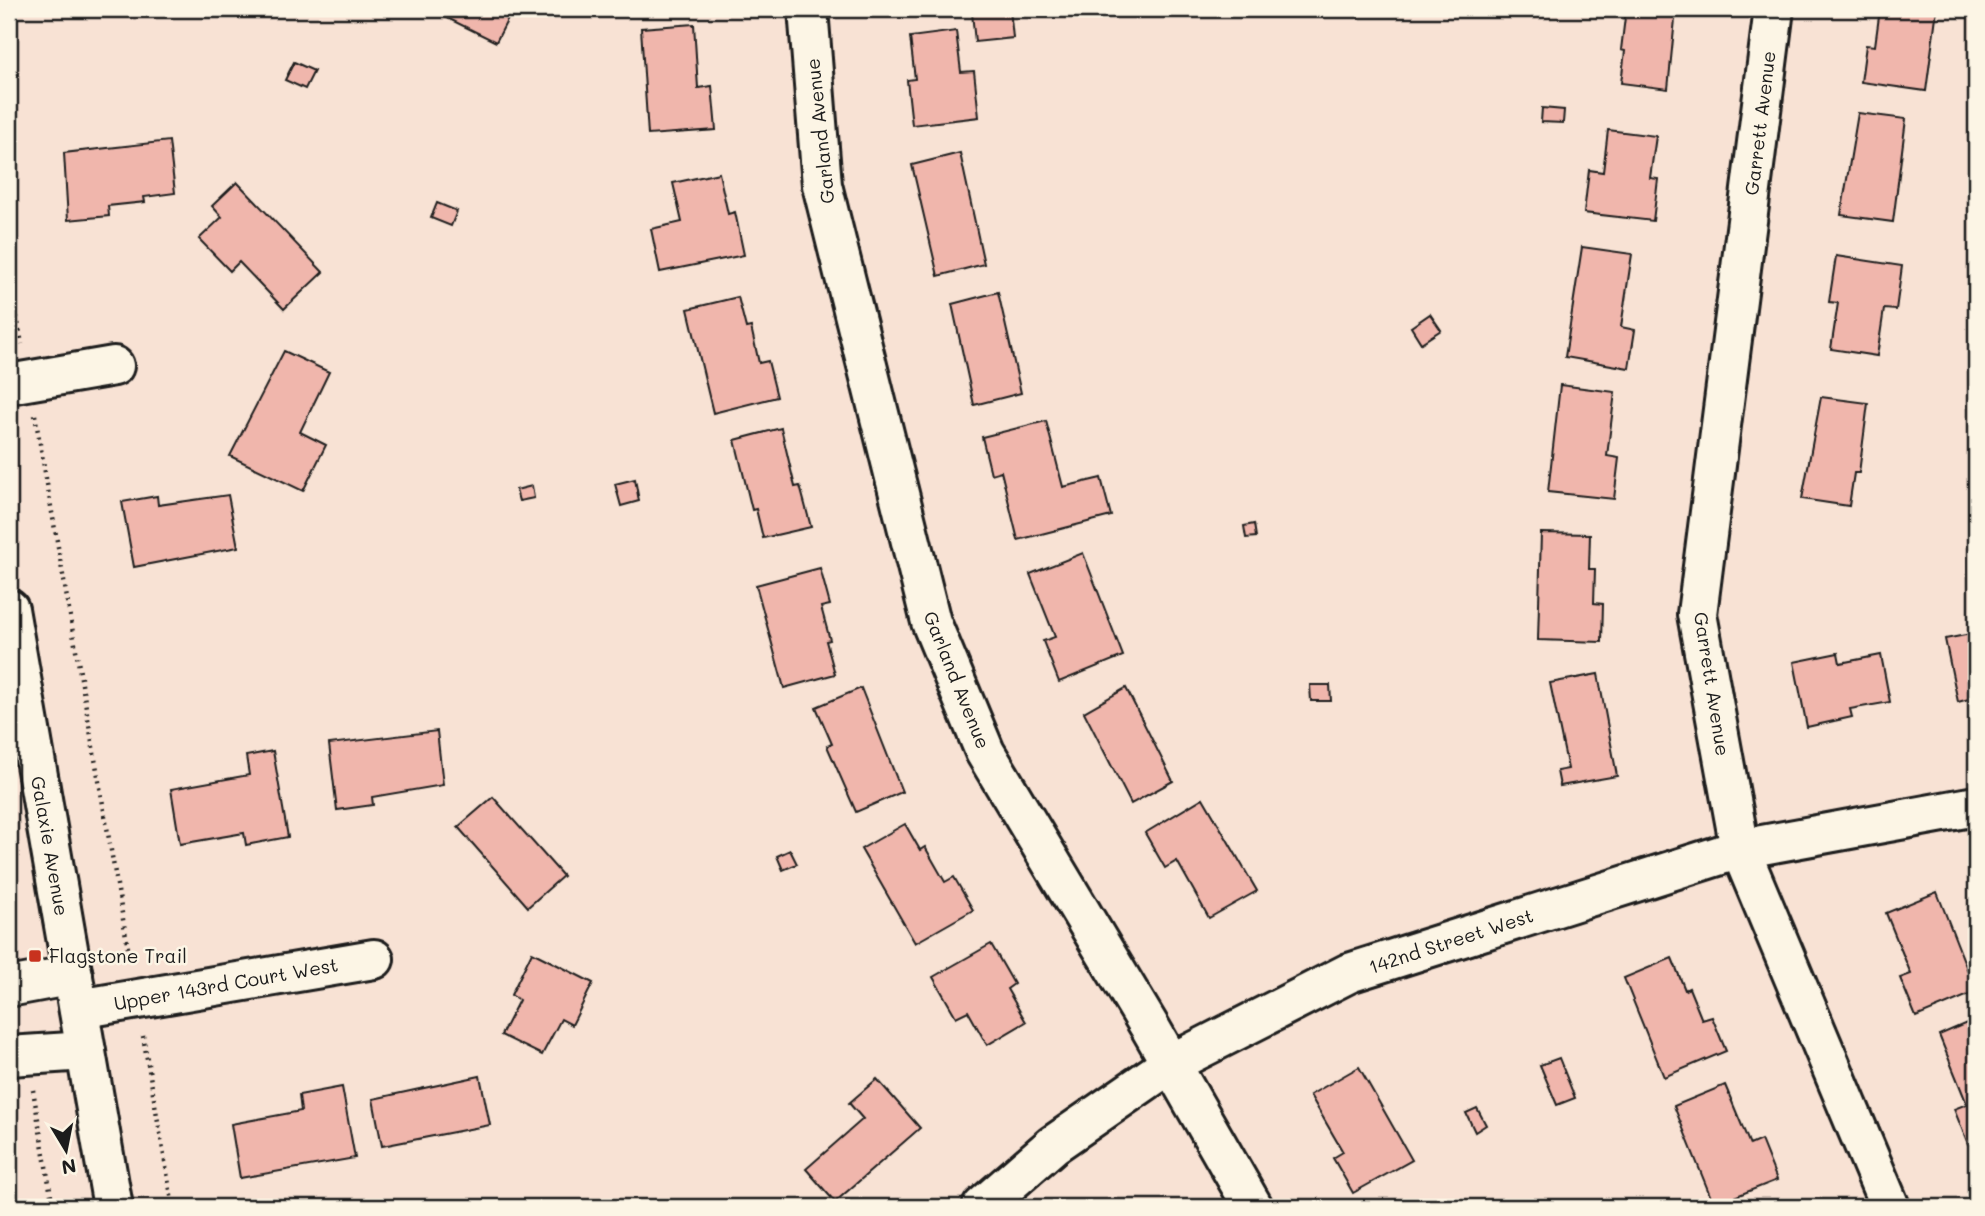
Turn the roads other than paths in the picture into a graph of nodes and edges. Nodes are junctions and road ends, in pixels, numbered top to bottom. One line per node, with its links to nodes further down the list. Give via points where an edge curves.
1 (808, 9): 13 (street, Garland Avenue, via 822,185 930,622 985,752)
2 (1774, 9): 7 (street, Garrett Avenue, via 1697,614)
3 (114, 366): 4 (street)
4 (19, 382)
5 (9, 609): 10 (street, Galaxie Avenue)
6 (1976, 806): 7 (street, 142nd Street West)
7 (1740, 849): 13 (street, 142nd Street West, via 1349,973); 17 (street, Garrett Avenue)
8 (374, 959): 10 (street, Upper 143rd Court West, via 138,999)
9 (9, 988): 10 (street, Upper 143rd Court West)
10 (76, 992): 11 (street, Galaxie Avenue)
11 (86, 1051): 12 (street); 14 (street, Galaxie Avenue)
12 (9, 1056)
13 (1170, 1064): 15 (street, 142nd Street West, via 1053,1145); 16 (street, Garland Avenue)
14 (113, 1207)
15 (982, 1207)
16 (1253, 1207)
17 (1890, 1207)

